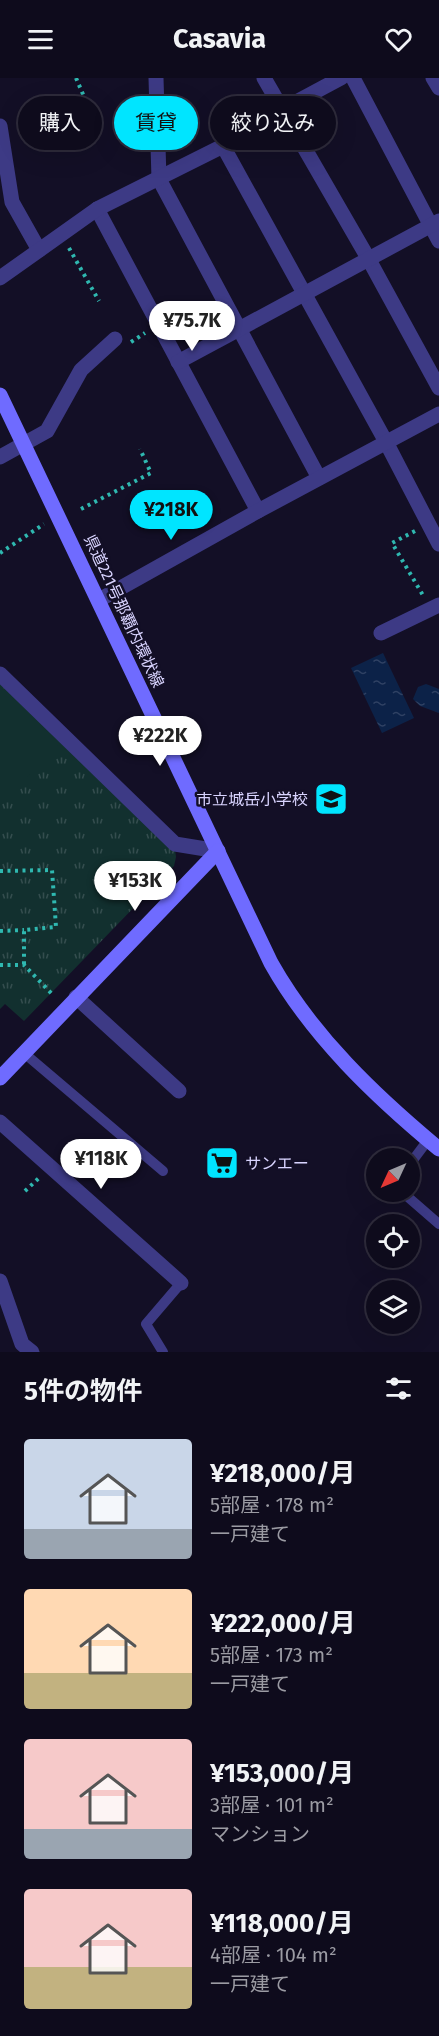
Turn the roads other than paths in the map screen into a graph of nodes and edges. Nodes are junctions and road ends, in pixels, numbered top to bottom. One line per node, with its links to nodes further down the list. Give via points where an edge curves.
1 (156, 78): 13 (street)
2 (264, 78): 7 (street)
3 (341, 78): 8 (street)
4 (353, 78): 15 (street)
5 (433, 78): 6 (street)
6 (439, 88)
7 (275, 96)
8 (307, 96)
9 (0, 126): 17 (street, via 12,202)
10 (215, 150): 13 (street)
11 (225, 150): 20 (street)
12 (306, 150): 18 (street)
13 (159, 179): 14 (street); 21 (street)
14 (97, 209): 17 (street); 23 (street)
15 (435, 223): 16 (street); 18 (street)
16 (439, 240)
17 (39, 250): 19 (street)
18 (368, 258): 20 (street); 24 (street)
19 (1, 274)
20 (305, 294): 21 (street); 27 (street)
21 (240, 328): 23 (street); 30 (street)
22 (115, 339): 28 (street, via 81,370 47,430)
23 (178, 362): 31 (street)
24 (439, 388)
25 (0, 395): 28 (main road, 県道221号那覇内環状線)
26 (439, 414): 27 (street)
27 (386, 442): 30 (street); 32 (street)
28 (24, 443): 29 (street); 33 (main road, 県道221号那覇内環状線)
29 (0, 457)
30 (319, 478): 31 (street)
31 (258, 511): 33 (street)
32 (439, 544)
33 (99, 600): 37 (main road, 県道221号那覇内環状線)
34 (435, 607): 35 (street)
35 (381, 633)
36 (0, 674): 37 (street, via 175,843)
37 (218, 851): 38 (main road); 43 (main road, 県道221号那覇内環状線, via 271,963 299,1008 343,1060)
38 (76, 997): 39 (main road); 41 (street)
39 (24, 1053): 40 (main road); 45 (lane)
40 (0, 1078)
41 (179, 1091)
42 (0, 1122): 49 (street)
43 (434, 1144): 44 (lane)
44 (420, 1156)
45 (163, 1171)
46 (414, 1202): 47 (lane)
47 (439, 1224)
48 (0, 1281): 50 (street)
49 (181, 1282): 51 (lane, via 146,1324)
50 (23, 1349)
51 (163, 1352)

